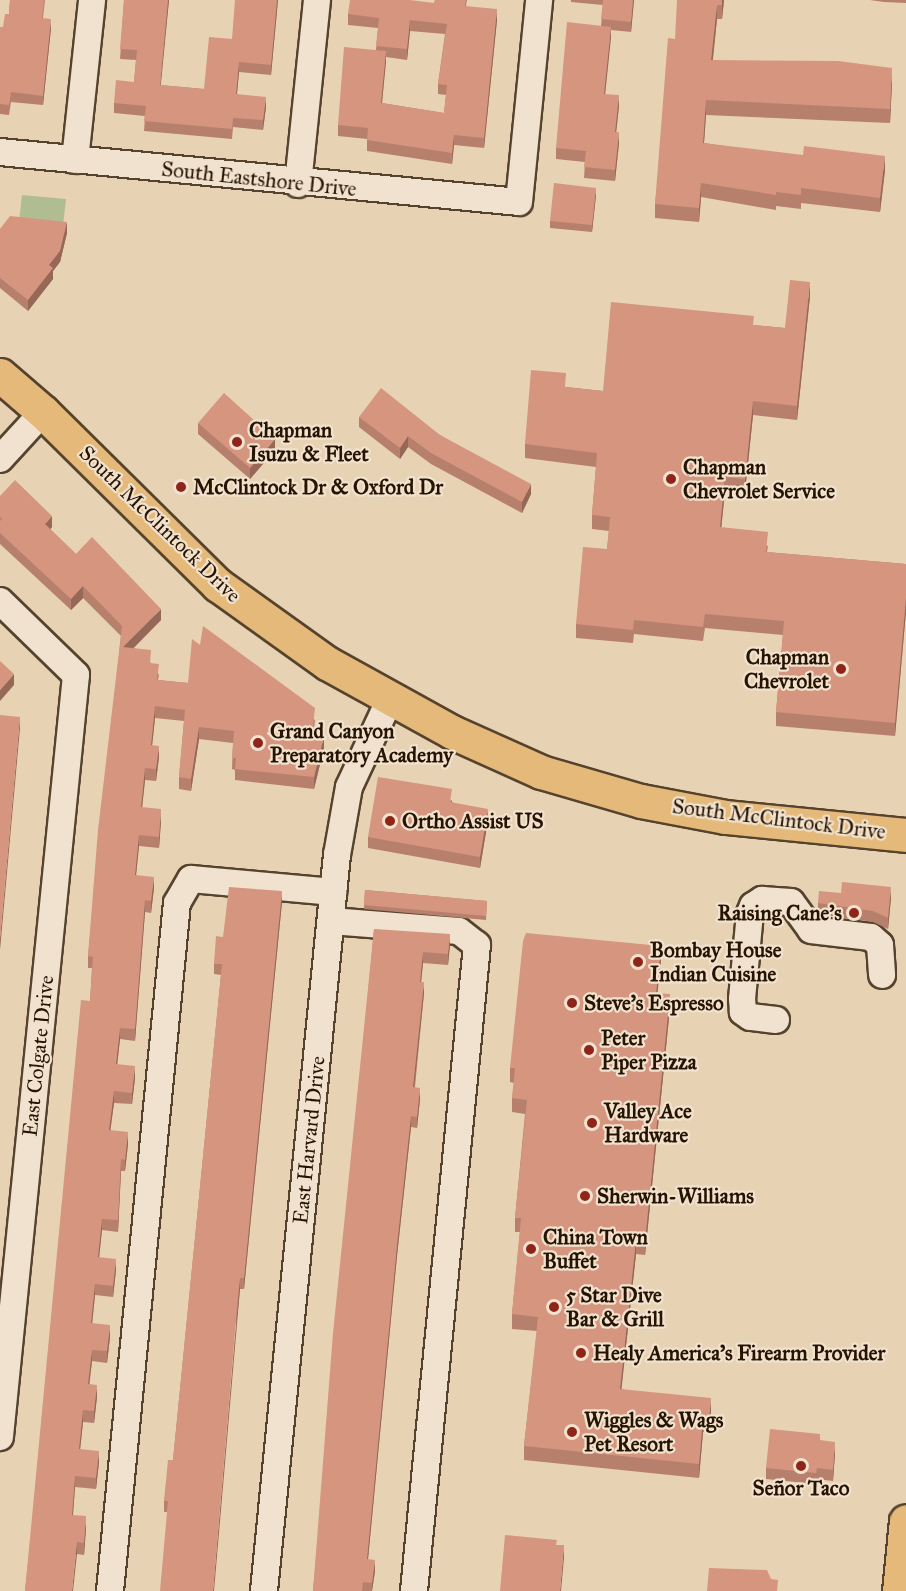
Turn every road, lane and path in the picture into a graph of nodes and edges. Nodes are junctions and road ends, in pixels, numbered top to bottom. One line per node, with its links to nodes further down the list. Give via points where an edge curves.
1 (92, 0): 5 (street)
2 (316, 0): 6 (street)
3 (539, 0): 6 (street, South Eastshore Drive, via 519,202)
4 (0, 152): 5 (street, South Eastshore Drive)
5 (75, 160): 6 (street, South Eastshore Drive)
6 (298, 184)
7 (0, 375): 8 (main road, South McClintock Drive)
8 (43, 412): 9 (street); 11 (main road, South McClintock Drive, via 218,585 327,663)
9 (0, 459)
10 (0, 601): 17 (street, East Colgate Drive, via 76,675)
11 (390, 699): 12 (main road, South McClintock Drive, via 499,754 577,785 726,817); 13 (street, East Harvard Drive, via 349,787)
12 (906, 835)
13 (333, 892): 14 (street, East Harvard Drive); 19 (street, via 190,879 177,903)
14 (331, 921): 20 (street, East Harvard Drive); 21 (street, via 459,931 477,945)
15 (882, 975): 16 (street, via 880,945 871,937 811,930 791,902 762,900 750,913 743,1012 750,1017)
16 (776, 1020)
17 (0, 1437)
18 (906, 1521): 22 (main road)
19 (110, 1591)
20 (264, 1591)
21 (414, 1591)
22 (899, 1591)

